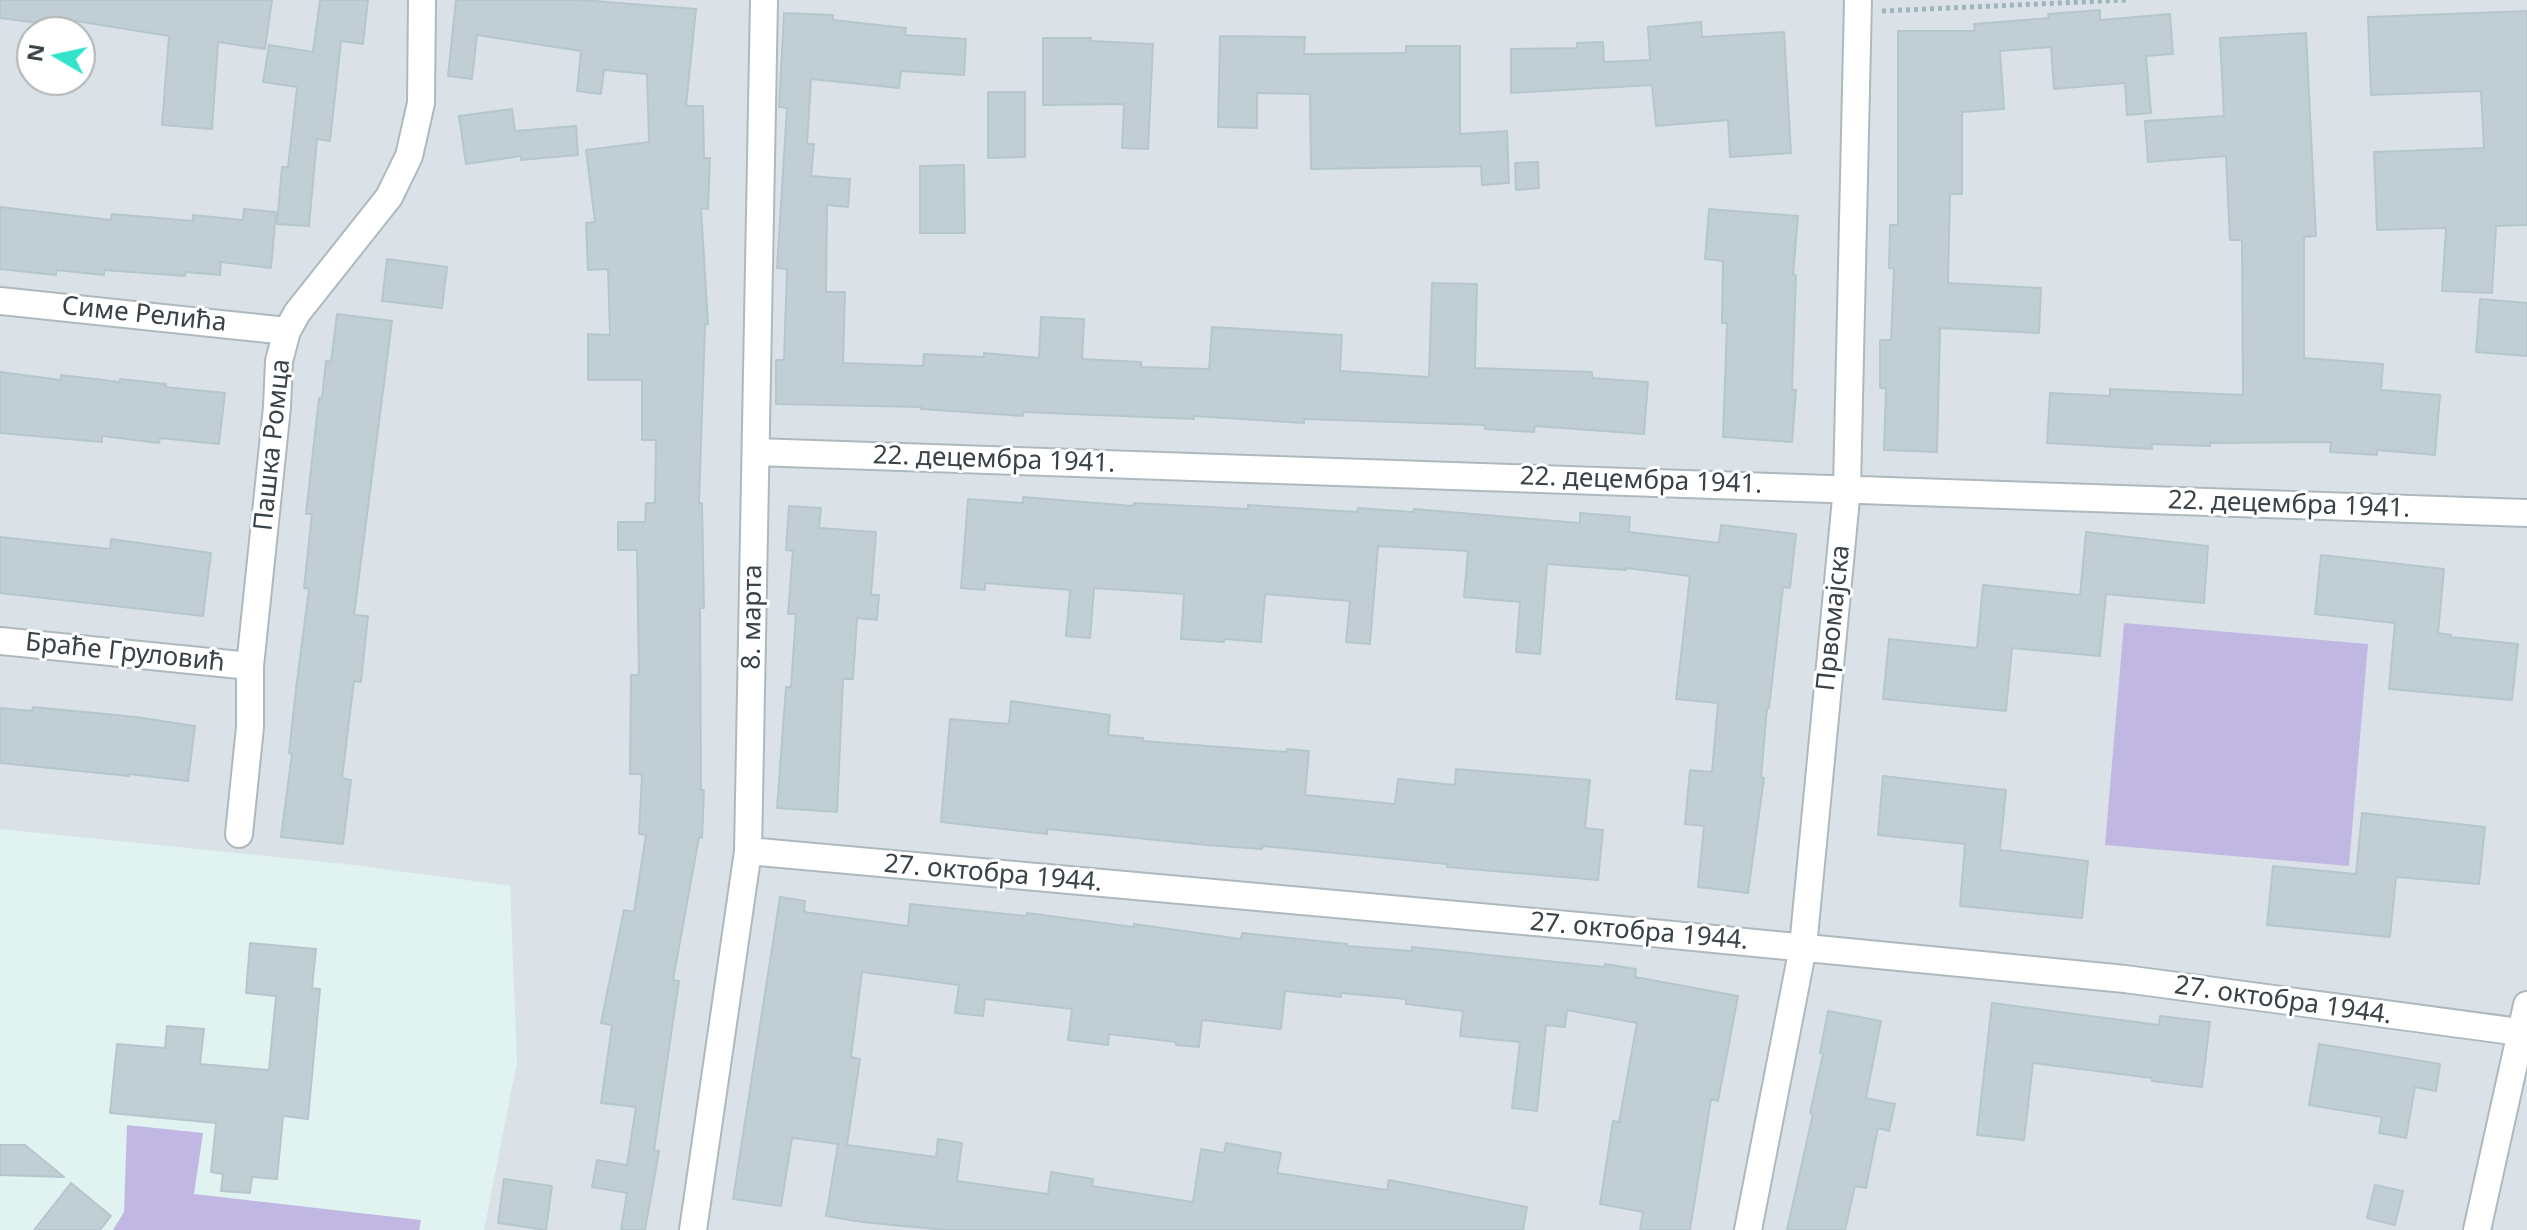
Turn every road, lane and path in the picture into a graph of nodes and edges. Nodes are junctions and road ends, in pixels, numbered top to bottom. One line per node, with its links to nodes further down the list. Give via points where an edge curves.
1 (422, 0): 6 (street, Пашка Ромца, via 421,103 409,156 389,197)
2 (764, 0): 7 (street, 8. марта)
3 (2126, 0): 4 (path)
4 (1858, 6): 8 (street, Првомајска)
5 (0, 301): 6 (street, Симе Релића)
6 (287, 331): 11 (street, Пашка Ромца, via 279,361)
7 (756, 452): 8 (street, 22. децембра 1941.); 13 (street, 8. марта)
8 (1847, 488): 9 (street, 22. децембра 1941.); 14 (street, Првомајска)
9 (2527, 513)
10 (0, 641): 11 (street, Браће Груловић)
11 (250, 666): 12 (street, Пашка Ромца)
12 (239, 834)
13 (748, 851): 14 (street, 27. октобра 1944.); 17 (street, 8. марта)
14 (1803, 947): 16 (street, 27. октобра 1944., via 2125,979); 18 (street, Првомајска)
15 (2527, 1005): 16 (street)
16 (2525, 1032): 19 (street)
17 (693, 1230)
18 (1748, 1230)
19 (2477, 1230)

